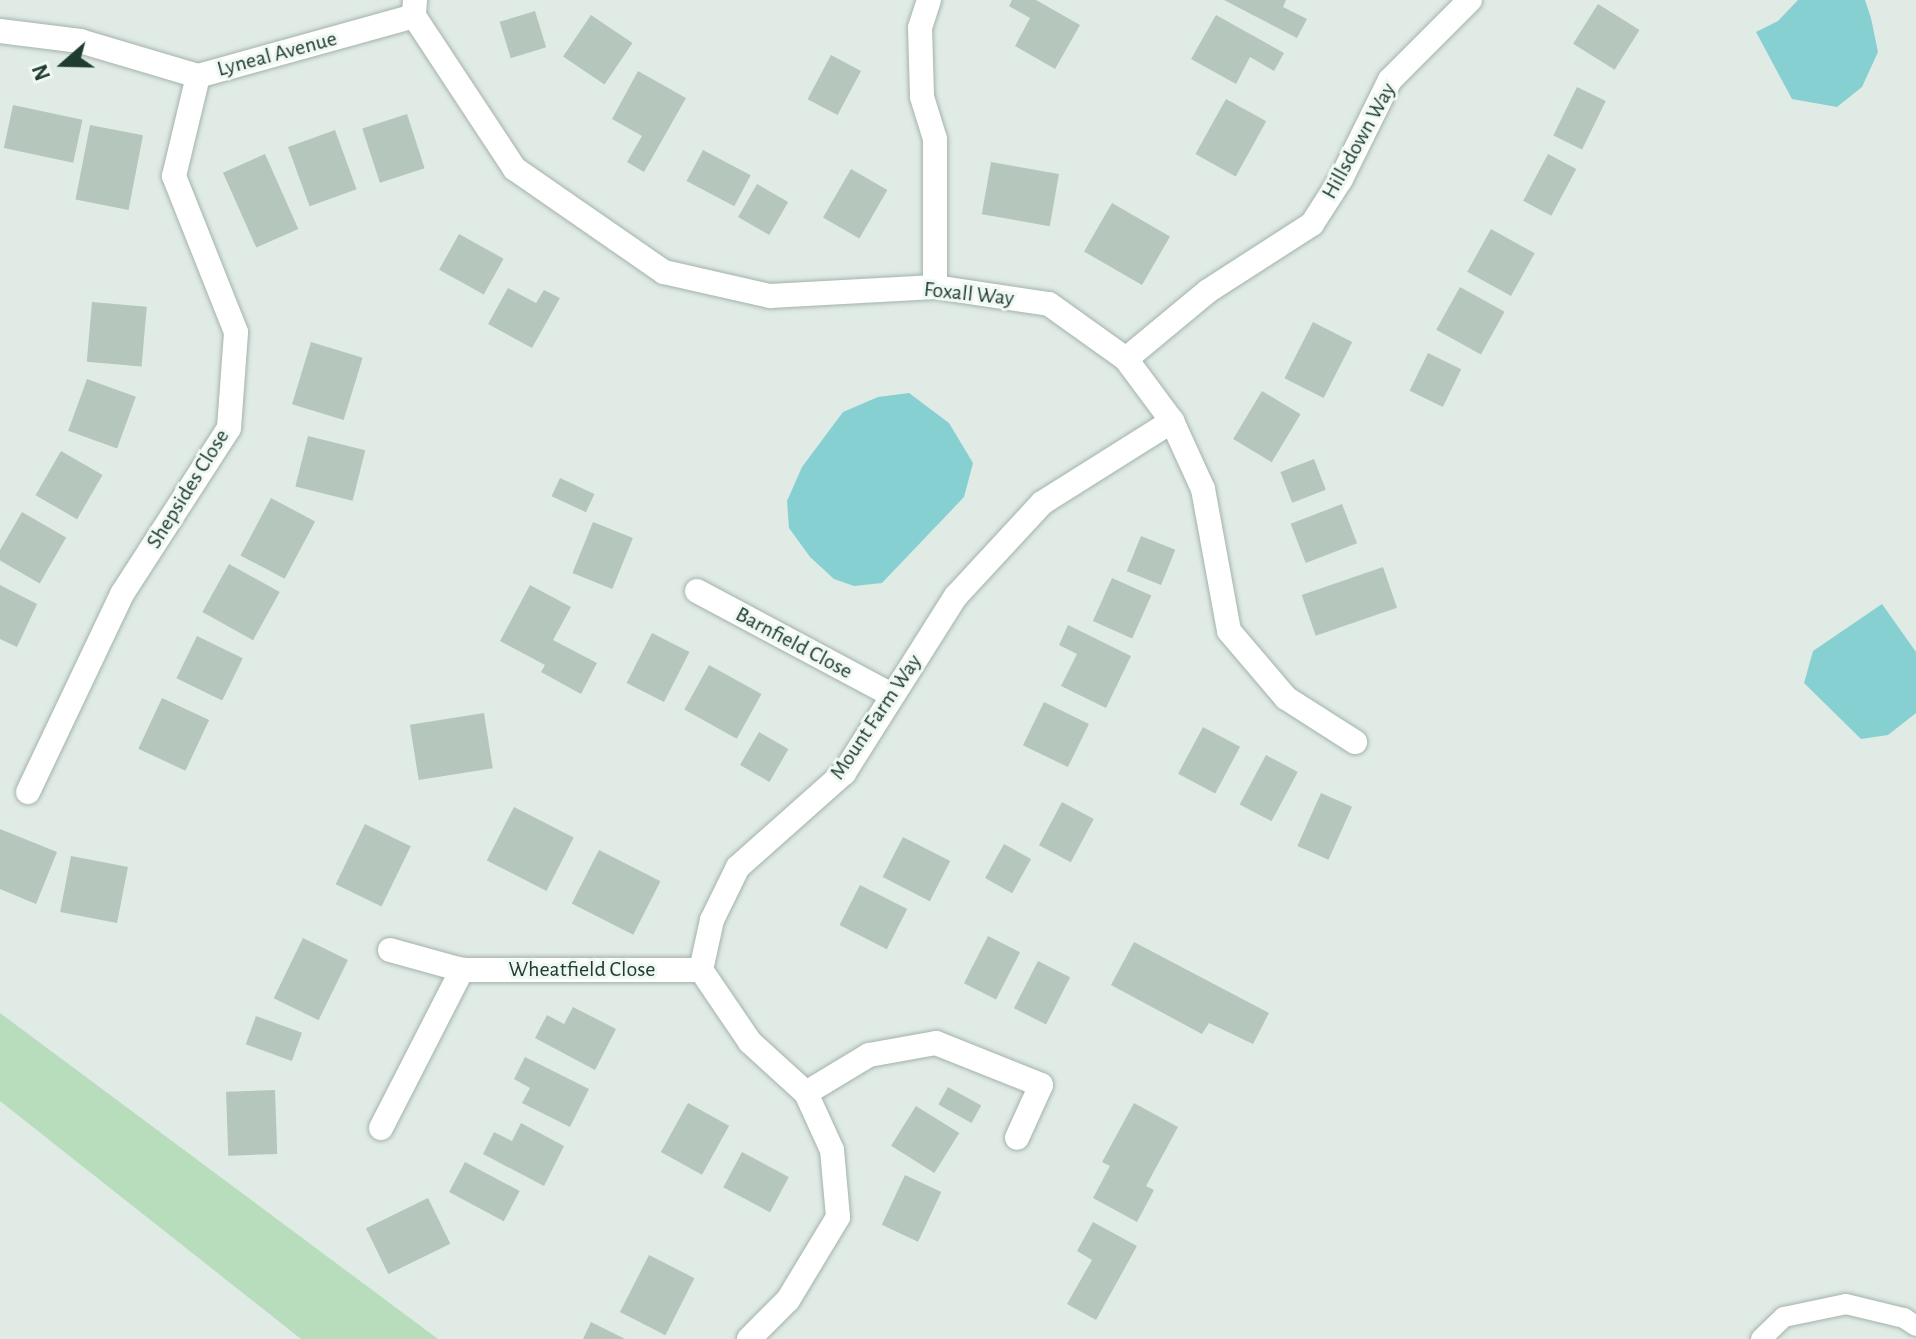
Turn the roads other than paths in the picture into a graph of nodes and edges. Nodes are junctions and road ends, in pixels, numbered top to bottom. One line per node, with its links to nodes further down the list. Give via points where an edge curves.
1 (929, 0): 6 (street, via 920,28 922,97 935,139)
2 (1470, 0): 7 (street, Hillsdown Way, via 1390,80 1341,179 1312,224 1208,291)
3 (414, 8): 5 (street, Lyneal Avenue); 6 (street, Foxall Way, via 515,169 664,272 770,296)
4 (0, 31): 5 (street, Lyneal Avenue, via 80,41)
5 (198, 76): 12 (street, Shepsides Close, via 174,176 236,332 229,428 122,594)
6 (935, 287): 7 (street, Foxall Way, via 1049,304)
7 (1126, 359): 8 (street, Foxall Way)
8 (1172, 421): 10 (street, Mount Farm Way, via 1042,503 956,596); 11 (street, Foxall Way, via 1203,489 1229,631 1286,698)
9 (697, 591): 10 (street, Barnfield Close)
10 (892, 695): 15 (street, Mount Farm Way, via 844,773 738,867 712,920)
11 (1355, 742)
12 (28, 792)
13 (390, 950): 14 (street, Wheatfield Close)
14 (462, 970): 15 (street, Wheatfield Close); 17 (street)
15 (701, 970): 16 (street, via 750,1042)
16 (806, 1093): 18 (street, via 869,1055 936,1043 1041,1085); 20 (street, via 832,1150 838,1217 788,1300)
17 (381, 1128)
18 (1017, 1138)
19 (1916, 1326): 21 (lane, via 1904,1318 1846,1304 1784,1317)
20 (749, 1339)
21 (1761, 1339)

